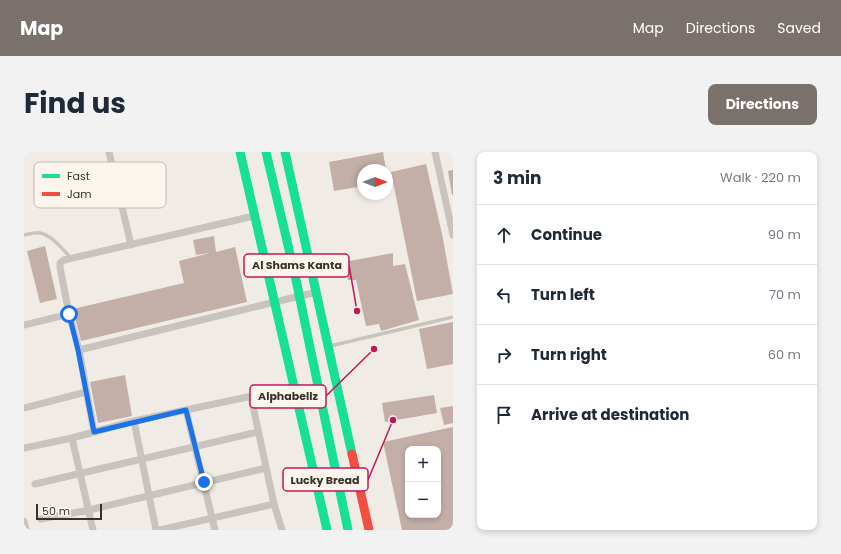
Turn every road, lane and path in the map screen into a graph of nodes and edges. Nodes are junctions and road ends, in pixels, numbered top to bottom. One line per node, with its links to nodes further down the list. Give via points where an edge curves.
1 (108, 152): 6 (street)
2 (240, 152): 8 (street)
3 (266, 152): 14 (street)
4 (285, 152): 13 (street)
5 (435, 152): 10 (street)
6 (110, 162)
7 (122, 208): 11 (street)
8 (254, 216): 11 (street); 15 (street)
9 (24, 235): 12 (lane, via 41,233 49,236)
10 (453, 235)
11 (131, 245): 12 (street)
12 (71, 258): 16 (street, via 60,263)
13 (317, 292): 14 (street); 19 (street)
14 (299, 297): 15 (street); 48 (street)
15 (275, 302): 20 (street); 21 (street)
16 (69, 314): 18 (street); 20 (street)
17 (453, 317): 19 (lane)
18 (24, 325)
19 (329, 346): 49 (street)
20 (78, 350): 22 (street)
21 (294, 387): 23 (street); 42 (street)
22 (86, 392): 24 (street); 27 (street)
23 (251, 397): 25 (street); 28 (street)
24 (24, 408)
25 (186, 410): 26 (street); 30 (street)
26 (134, 422): 27 (street); 32 (street)
27 (94, 432): 29 (street)
28 (258, 432): 30 (street); 33 (street)
29 (72, 438): 31 (street); 34 (street)
30 (195, 446): 32 (street); 35 (street)
31 (24, 448)
32 (141, 459): 34 (street); 37 (street)
33 (266, 468): 35 (street); 38 (street)
34 (80, 474): 36 (street); 39 (street)
35 (204, 482): 37 (street); 40 (street)
36 (35, 484)
37 (148, 495): 39 (street); 44 (street)
38 (274, 504): 40 (street); 47 (street)
39 (89, 510): 41 (street); 43 (street)
40 (212, 518): 45 (street); 46 (street)
41 (41, 519)
42 (323, 529)
43 (94, 530)
44 (156, 530)
45 (160, 530)
46 (215, 530)
47 (282, 530)
48 (348, 530)
49 (369, 530)

